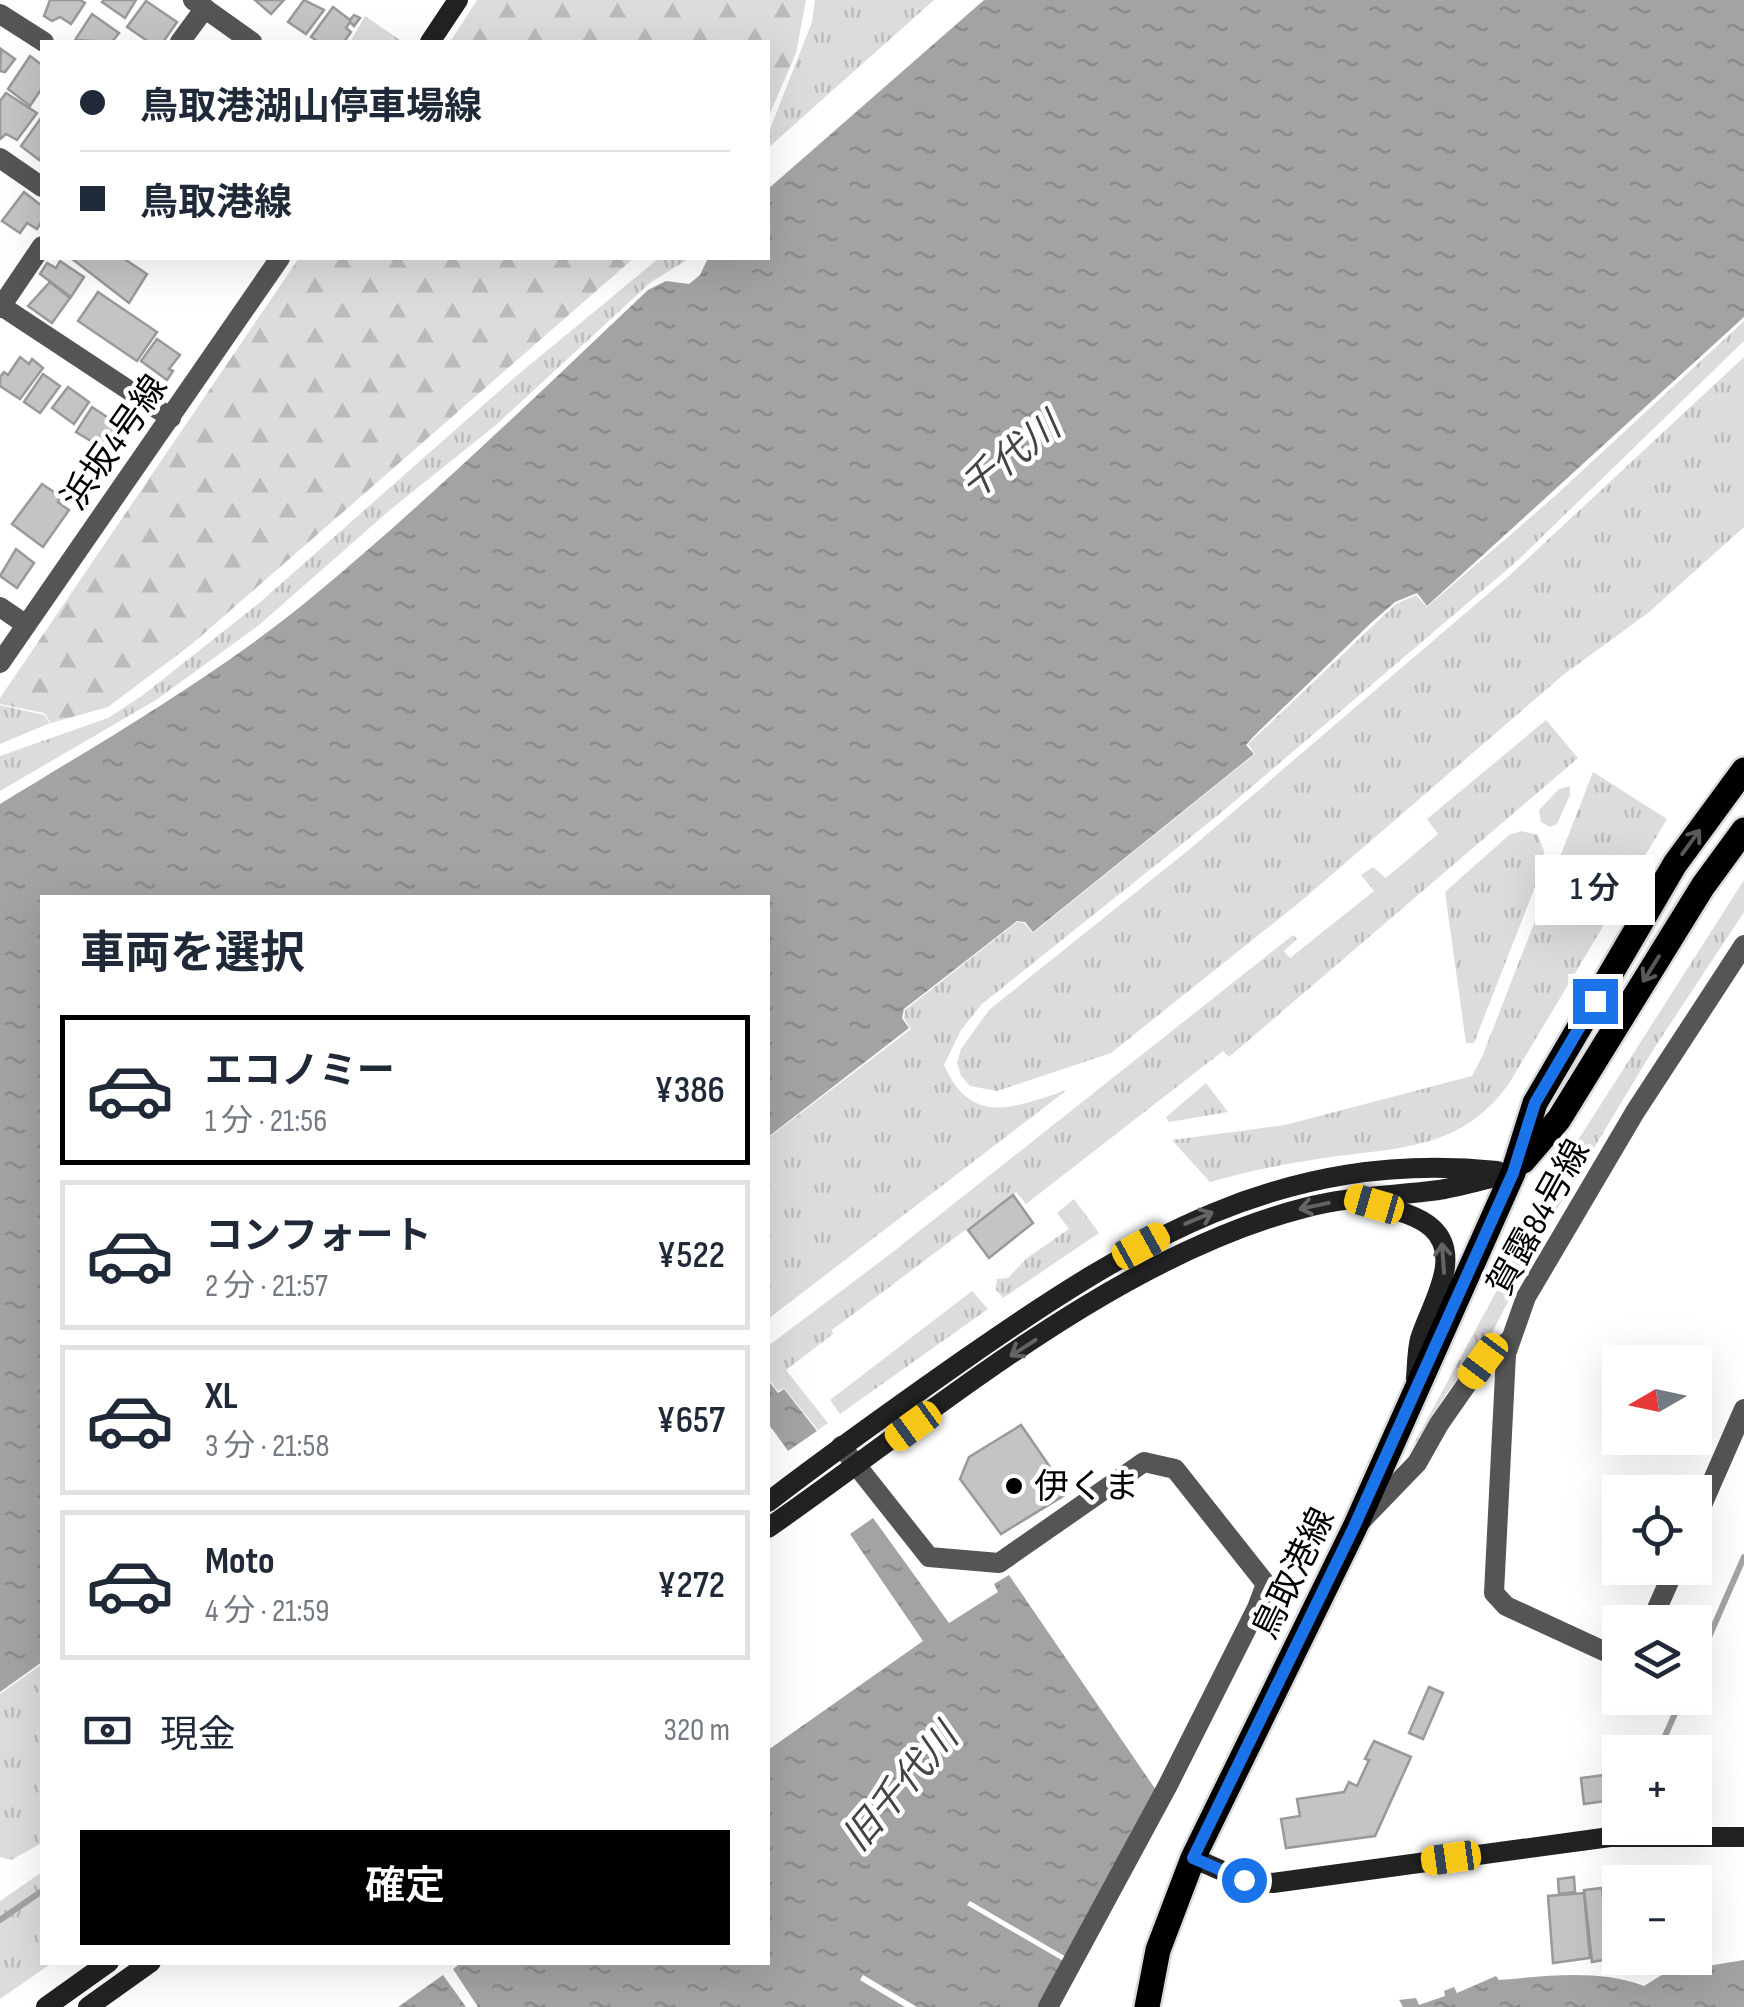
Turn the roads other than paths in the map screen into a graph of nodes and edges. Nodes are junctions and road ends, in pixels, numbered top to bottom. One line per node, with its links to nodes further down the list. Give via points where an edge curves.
1 (458, 0): 7 (street)
2 (199, 4): 5 (street); 6 (street)
3 (0, 14): 4 (street)
4 (41, 40)
5 (181, 40)
6 (249, 40)
7 (431, 40)
8 (0, 158): 9 (street)
9 (40, 186)
10 (40, 249): 12 (street)
11 (279, 260): 13 (street, 浜坂4号線)
12 (0, 306): 13 (street)
13 (171, 418): 15 (street, 浜坂4号線)
14 (0, 606): 15 (street)
15 (25, 624): 16 (street, 浜坂4号線)
16 (0, 663)
17 (1744, 770): 20 (main road, 鳥取港線, one-way to 17, via 1535,1103 1675,864)
18 (1744, 830): 20 (main road, 鳥取港線, one-way to 20, via 1559,1118)
19 (1744, 945): 22 (street, 賀露84号線, via 1625,1128 1526,1297)
20 (1513, 1173): 21 (street); 23 (main road, 鳥取港線); 25 (street, one-way to 20, via 1035,1310 1167,1232 1224,1208 1290,1185 1396,1169)
21 (1354, 1198): 23 (street, one-way to 21, via 1419,1342 1444,1275 1445,1246 1431,1227); 26 (street, one-way to 26, via 1205,1242 1142,1271)
22 (1511, 1339): 30 (street, via 1483,1361 1417,1463); 31 (street, 賀露84号線, via 1494,1593 1506,1606)
23 (1416, 1385): 30 (main road, 鳥取港線)
24 (1744, 1410): 27 (street)
25 (841, 1446): 26 (street); 28 (street)
26 (856, 1467): 29 (street); 38 (street, via 928,1557 999,1563 1144,1462 1175,1469 1266,1584)
27 (1712, 1483)
28 (770, 1500)
29 (770, 1527)
30 (1354, 1527): 33 (main road, 鳥取港線)
31 (1602, 1650)
32 (1744, 1837): 33 (street, via 1610,1838 1272,1882 1244,1880)
33 (1193, 1858): 39 (main road, 鳥取港線, via 1158,1950)
34 (106, 1965): 36 (street)
35 (147, 1965): 37 (street)
36 (46, 2007)
37 (88, 2007)
38 (1048, 2007)
39 (1147, 2007)

